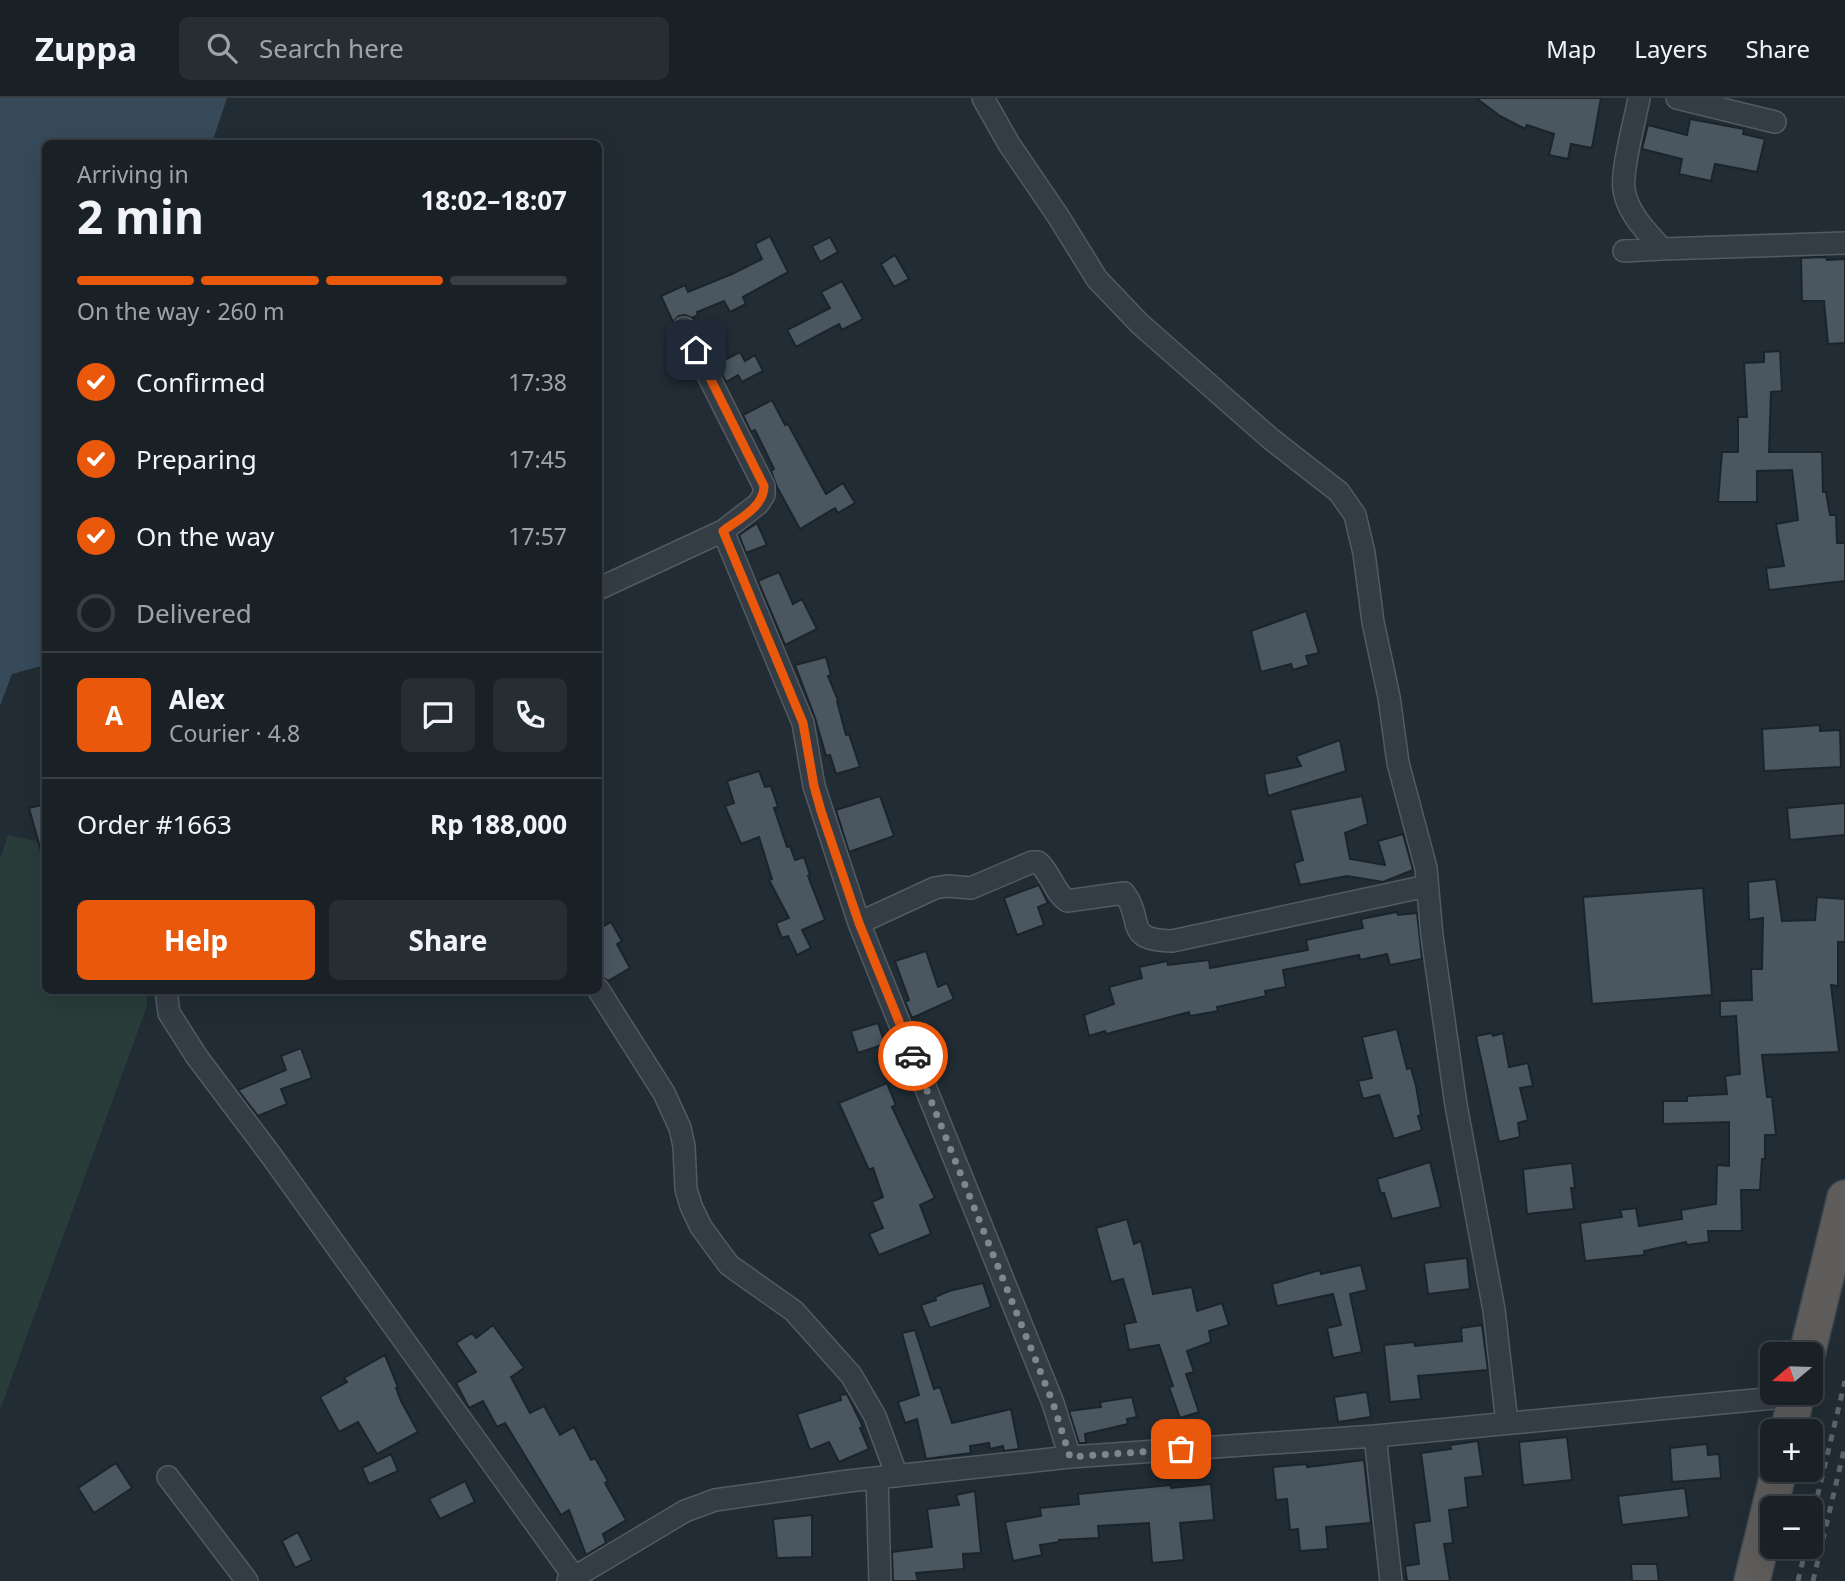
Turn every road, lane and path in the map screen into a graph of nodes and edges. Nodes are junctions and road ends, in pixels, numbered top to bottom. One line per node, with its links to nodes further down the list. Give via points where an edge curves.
1 (982, 98): 11 (street, via 1097,279 1140,324 1339,492 1355,515 1398,763)
2 (1639, 98): 6 (street, via 1624,189 1630,209)
3 (1677, 98): 4 (street)
4 (1775, 122)
5 (1845, 243): 6 (street)
6 (1662, 249): 7 (street)
7 (1624, 251)
8 (684, 328): 9 (street, via 764,486 758,504)
9 (723, 531): 10 (street); 12 (street, via 803,723 814,786)
10 (602, 587)
11 (1427, 886): 12 (street, via 1172,941 1150,941 1139,932 1124,893 1067,901 1042,865 1032,863 971,888 935,888); 18 (street, via 1456,1105 1494,1310)
12 (859, 923): 20 (street, via 1053,1403)
13 (167, 994): 24 (street, via 169,1013 197,1057)
14 (601, 994): 22 (street, via 664,1093 680,1128 686,1189 701,1227 729,1265 794,1311 851,1374 875,1416)
15 (1845, 1198): 16 (highway)
16 (1810, 1342)
17 (1760, 1399): 18 (street)
18 (1507, 1423): 19 (street)
19 (1375, 1436): 20 (street); 27 (street)
20 (1070, 1457): 22 (street)
21 (168, 1477): 25 (street)
22 (887, 1477): 24 (street, via 715,1500 685,1511); 26 (street)
23 (1776, 1482): 28 (highway)
24 (573, 1580)
25 (247, 1581)
26 (880, 1581)
27 (1391, 1581)
28 (1752, 1581)

